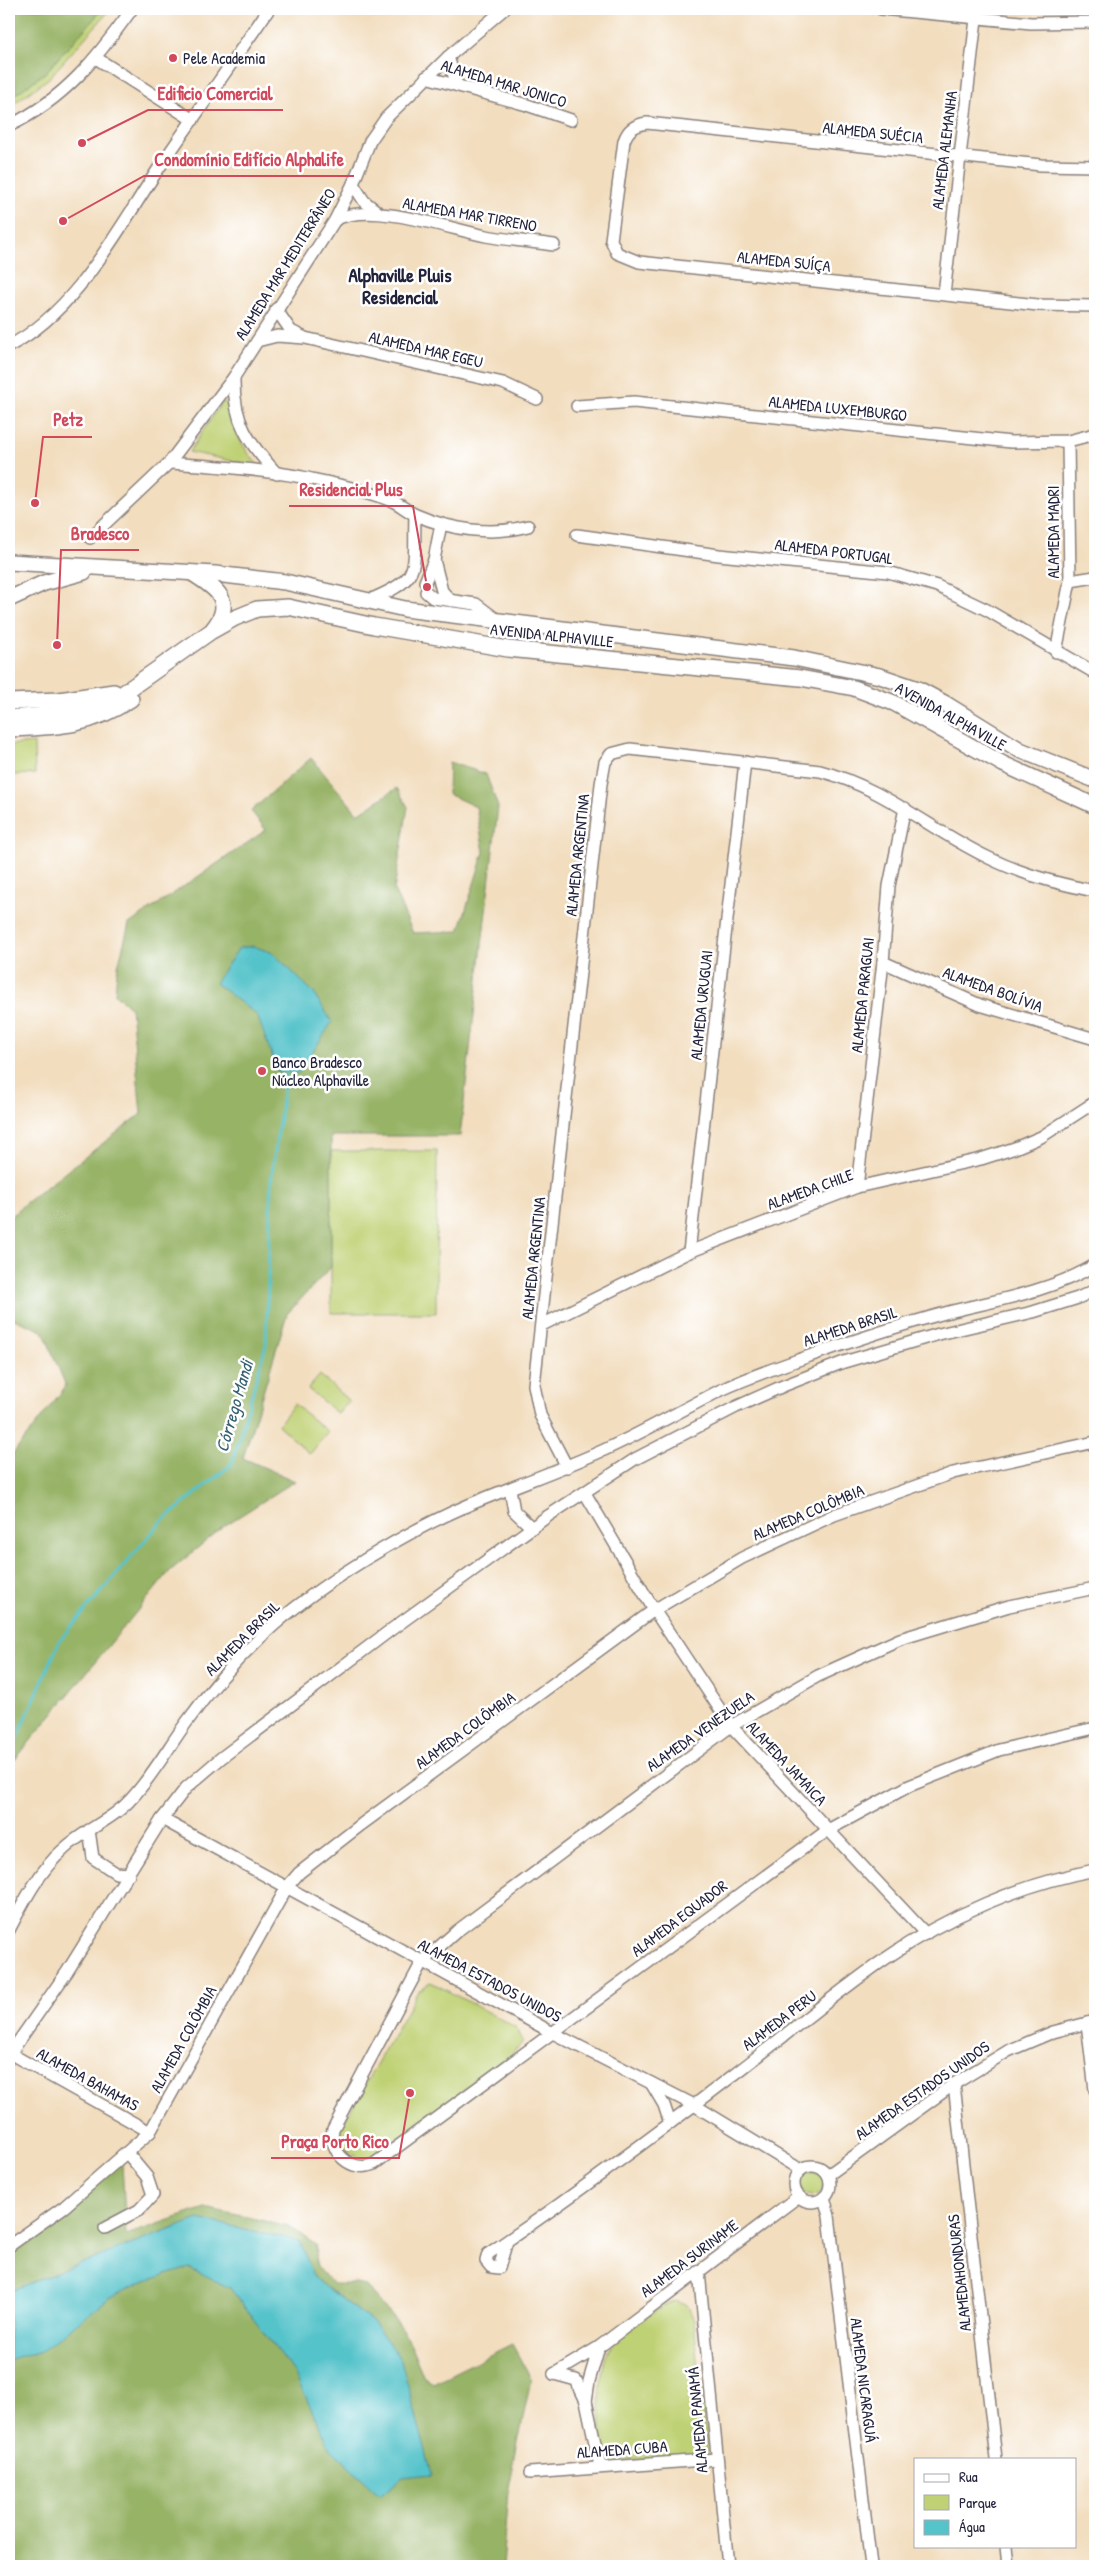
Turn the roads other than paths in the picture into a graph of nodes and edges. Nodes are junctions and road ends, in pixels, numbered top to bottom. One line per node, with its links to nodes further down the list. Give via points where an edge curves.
1 (132, 9): 8 (street)
2 (269, 9): 11 (street)
3 (504, 9): 7 (street, ALAMEDA MAR MEDITERRÂNEO)
4 (881, 9): 5 (street)
5 (975, 14): 6 (street, via 1031,23); 15 (street, ALAMEDA ALEMANHA)
6 (1095, 22)
7 (448, 57): 9 (street, ALAMEDA MAR MEDITERRÂNEO); 10 (street)
8 (96, 58): 11 (street); 14 (street, via 56,98)
9 (426, 77): 10 (street, ALAMEDA MAR JONICO); 17 (street, ALAMEDA MAR MEDITERRÂNEO, via 386,118 370,142)
10 (457, 85): 12 (street, ALAMEDA MAR JONICO)
11 (193, 120): 26 (street, via 79,285 38,327)
12 (571, 120)
13 (647, 123): 15 (street, ALAMEDA SUÉCIA); 21 (street, ALAMEDA SUÍÇA, via 630,129 624,141 611,240 617,253 639,262)
14 (9, 126)
15 (960, 157): 16 (street, ALAMEDA SUÉCIA, via 1041,165); 21 (street, ALAMEDA ALEMANHA)
16 (1095, 166)
17 (353, 184): 18 (street, ALAMEDA MAR TIRRENO, via 364,201); 19 (street, ALAMEDA MAR MEDITERRÂNEO)
18 (380, 214): 19 (street, ALAMEDA MAR TIRRENO, via 353,213); 20 (street, ALAMEDA MAR TIRRENO, via 487,236)
19 (335, 220): 23 (street, ALAMEDA MAR MEDITERRÂNEO)
20 (554, 245)
21 (944, 294): 22 (street, ALAMEDA SUÍÇA, via 1038,305)
22 (1095, 306)
23 (276, 310): 24 (street, ALAMEDA MAR EGEU, via 291,330); 25 (street, ALAMEDA MAR MEDITERRÂNEO)
24 (305, 338): 25 (street, ALAMEDA MAR EGEU, via 277,336); 28 (street, ALAMEDA MAR EGEU, via 503,383)
25 (257, 341): 27 (street, ALAMEDA MAR MEDITERRÂNEO)
26 (9, 346)
27 (234, 377): 32 (street, ALAMEDA MAR MEDITERRÂNEO); 33 (street, via 234,401 239,419 258,452)
28 (537, 398)
29 (577, 406): 31 (street, ALAMEDA LUXEMBURGO, via 634,402 1011,442)
30 (1095, 434): 31 (street, ALAMEDA LUXEMBURGO)
31 (1068, 441): 45 (street, ALAMEDA MADRI)
32 (169, 463): 33 (street); 38 (street, ALAMEDA MAR MEDITERRÂNEO)
33 (277, 474): 34 (street, via 301,477 389,500)
34 (415, 515): 35 (street); 39 (street)
35 (441, 524): 36 (street, via 480,532); 40 (street)
36 (528, 526)
37 (577, 535): 52 (street, ALAMEDA PORTUGAL, via 719,555 888,572 937,586 986,610)
38 (90, 538)
39 (414, 550): 40 (street); 48 (street, via 407,581)
40 (434, 557): 47 (street, via 440,586); 47 (street, via 426,587 432,598)
41 (9, 562): 42 (main road, AVENIDA ALPHAVILLE)
42 (98, 569): 43 (main road, AVENIDA ALPHAVILLE); 46 (main road, via 44,582)
43 (192, 573): 48 (main road, AVENIDA ALPHAVILLE, via 285,582); 50 (main road, via 222,598 221,619)
44 (1095, 577): 45 (street)
45 (1070, 581): 52 (street, ALAMEDA MADRI)
46 (9, 600)
47 (451, 601): 49 (street, via 476,604)
48 (367, 602): 49 (main road, AVENIDA ALPHAVILLE)
49 (496, 619): 51 (main road, via 495,638); 60 (main road, AVENIDA ALPHAVILLE, via 794,658 880,676 944,702 1020,750)
50 (210, 632): 51 (main road, AVENIDA ALPHAVILLE, via 257,609 288,607); 53 (main road, AVENIDA ALPHAVILLE)
51 (488, 646): 61 (main road, AVENIDA ALPHAVILLE, via 800,678 854,688 894,703 1003,764)
52 (1056, 652): 54 (street, ALAMEDA PORTUGAL)
53 (171, 660): 55 (main road, AVENIDA ALPHAVILLE); 58 (main road, via 135,697 110,714 88,722)
54 (1095, 673)
55 (130, 690): 56 (main road, via 59,700); 57 (main road, AVENIDA ALPHAVILLE, via 95,706 60,714)
56 (9, 702)
57 (9, 718)
58 (9, 729)
59 (745, 762): 62 (street, ALAMEDA ARGENTINA, via 840,776); 68 (street, ALAMEDA URUGUAI); 71 (street, ALAMEDA ARGENTINA, via 630,749 615,752 605,762)
60 (1095, 780)
61 (1095, 806)
62 (905, 808): 63 (street, ALAMEDA ARGENTINA, via 988,858 1028,875); 64 (street, ALAMEDA PARAGUAI, via 889,886)
63 (1095, 891)
64 (883, 962): 65 (street, ALAMEDA BOLÍVIA, via 980,1005); 67 (street, ALAMEDA PARAGUAI)
65 (1095, 1039)
66 (1095, 1102): 67 (street, ALAMEDA CHILE, via 1041,1137 1015,1148 981,1159)
67 (857, 1187): 68 (street, ALAMEDA CHILE)
68 (689, 1252): 71 (street, ALAMEDA CHILE)
69 (1095, 1265): 72 (street, ALAMEDA BRASIL, via 1074,1277 882,1332 787,1364 724,1389)
70 (1095, 1290): 74 (street, ALAMEDA BRASIL, via 1033,1312 940,1334 844,1362 736,1406)
71 (542, 1325): 75 (street, ALAMEDA ARGENTINA, via 534,1385 540,1415)
72 (623, 1441): 74 (street); 75 (street, ALAMEDA BRASIL)
73 (1095, 1442): 80 (street, ALAMEDA COLÔMBIA, via 953,1473 834,1515 742,1558)
74 (635, 1459): 77 (street, ALAMEDA BRASIL)
75 (567, 1467): 76 (street, ALAMEDA BRASIL)
76 (510, 1489): 78 (street, via 514,1511); 84 (street, ALAMEDA BRASIL, via 408,1535 324,1587 274,1625 193,1714 132,1798 115,1815)
77 (585, 1494): 78 (street, ALAMEDA BRASIL); 80 (street, ALAMEDA JAMAICA)
78 (532, 1528): 83 (street, ALAMEDA BRASIL, via 221,1758 186,1788)
79 (1095, 1588): 81 (street, ALAMEDA VENEZUELA, via 1009,1606 900,1639 818,1676)
80 (654, 1610): 81 (street, ALAMEDA JAMAICA); 88 (street, ALAMEDA COLÔMBIA, via 362,1824 299,1873)
81 (731, 1726): 85 (street, ALAMEDA JAMAICA); 91 (street, ALAMEDA VENEZUELA, via 457,1931)
82 (1095, 1728): 85 (street, ALAMEDA EQUADOR, via 999,1750 910,1786)
83 (162, 1819): 87 (street, ALAMEDA BRASIL); 88 (street, ALAMEDA ESTADOS UNIDOS)
84 (89, 1830): 87 (street, via 94,1858 116,1874); 89 (street, ALAMEDA BRASIL, via 48,1866 34,1884)
85 (828, 1830): 90 (street, ALAMEDA JAMAICA); 93 (street, ALAMEDA EQUADOR)
86 (1095, 1870): 90 (street, ALAMEDA PERU, via 1027,1888)
87 (129, 1874): 94 (street, ALAMEDA BRASIL)
88 (287, 1887): 91 (street, ALAMEDA ESTADOS UNIDOS); 100 (street, ALAMEDA COLÔMBIA)
89 (9, 1930)
90 (926, 1934): 98 (street, ALAMEDA PERU, via 885,1959)
91 (422, 1962): 93 (street, ALAMEDA ESTADOS UNIDOS); 93 (street, ALAMEDA EQUADOR, via 333,2129 331,2136 335,2149 353,2165 365,2168 374,2164)
92 (1091, 2022): 96 (street, ALAMEDA ESTADOS UNIDOS, via 1053,2032 1008,2051); 97 (street)
93 (553, 2034): 95 (street, ALAMEDA ESTADOS UNIDOS)
94 (10, 2054): 100 (street, ALAMEDA BAHAMAS)
95 (650, 2082): 98 (street, ALAMEDA ESTADOS UNIDOS); 99 (street)
96 (954, 2084): 103 (street, ALAMEDA ESTADOS UNIDOS); 112 (street, ALAMEDAHONDURAS)
97 (1095, 2090)
98 (694, 2105): 99 (street, ALAMEDA PERU); 102 (street, ALAMEDA ESTADOS UNIDOS)
99 (670, 2122): 107 (street, ALAMEDA PERU)
100 (150, 2132): 101 (street, ALAMEDA COLÔMBIA)
101 (127, 2153): 106 (street, via 147,2177 153,2195 139,2210); 108 (street, ALAMEDA COLÔMBIA, via 64,2206)
102 (801, 2170): 103 (street, via 813,2166); 104 (street, via 794,2184)
103 (828, 2175): 105 (street, via 830,2187)
104 (799, 2196): 105 (street, via 813,2202); 109 (street, ALAMEDA SURINAME)
105 (824, 2197): 118 (street, ALAMEDA NICARAGUÁ, via 829,2216)
106 (105, 2228)
107 (507, 2241)
108 (9, 2246)
109 (699, 2272): 110 (street, ALAMEDA SURINAME); 113 (street, ALAMEDA PANAMÁ)
110 (599, 2347): 111 (street); 111 (street, ALAMEDA SURINAME, via 554,2374 576,2380)
111 (586, 2401): 114 (street)
112 (996, 2458)
113 (716, 2459): 114 (street, ALAMEDA CUBA); 117 (street, ALAMEDA PANAMÁ)
114 (600, 2466): 115 (street, ALAMEDA CUBA)
115 (530, 2473)
116 (1006, 2548): 119 (street)
117 (728, 2566)
118 (871, 2566)
119 (1008, 2566)

